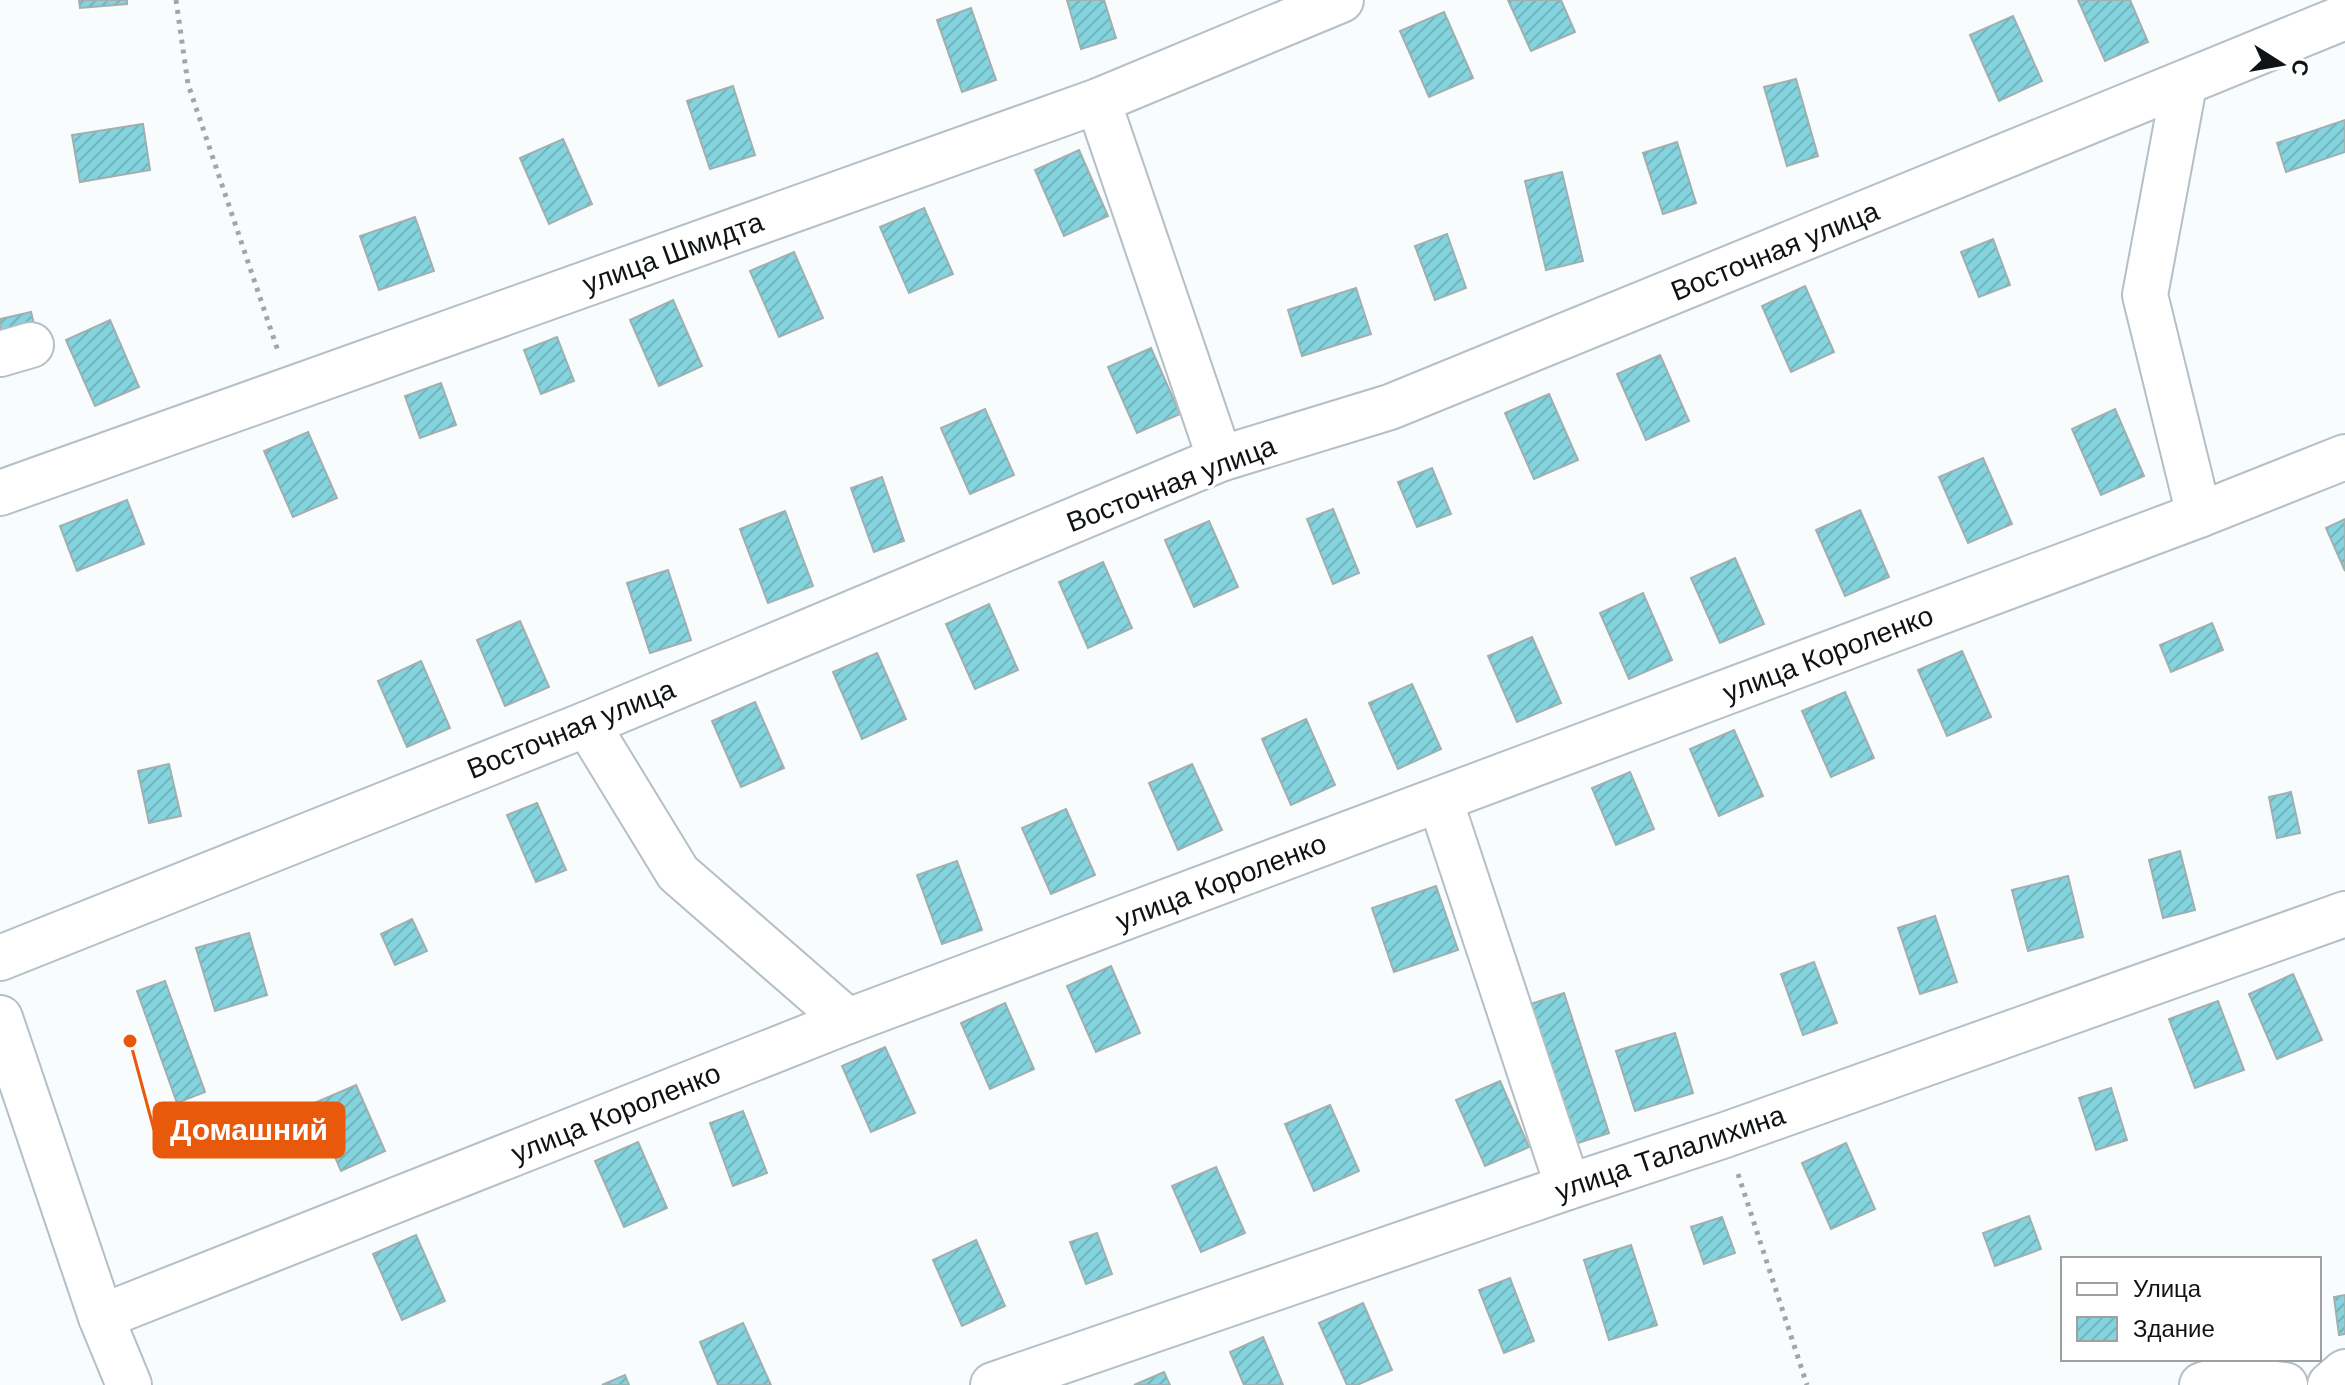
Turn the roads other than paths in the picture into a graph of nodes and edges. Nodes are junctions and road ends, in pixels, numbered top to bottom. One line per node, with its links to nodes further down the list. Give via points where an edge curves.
1 (1341, 0): 4 (street, улица Шмидта)
2 (2345, 17): 3 (street, Восточная улица)
3 (2184, 85): 6 (street, Восточная улица, via 1390,407); 8 (street, via 2145,295)
4 (1098, 101): 6 (street); 7 (street, улица Шмидта)
5 (2345, 457): 8 (street, улица Короленко)
6 (1220, 459): 9 (street, Восточная улица)
7 (0, 493)
8 (2199, 515): 10 (street, улица Короленко)
9 (587, 724): 12 (street, Восточная улица); 14 (street, via 678,873)
10 (1440, 800): 14 (street, улица Короленко); 15 (street)
11 (2345, 914): 15 (street, улица Талалихина)
12 (0, 958)
13 (0, 1018): 16 (street)
14 (848, 1021): 16 (street, улица Короленко)
15 (1568, 1187): 19 (street, улица Талалихина)
16 (101, 1317): 18 (street)
17 (2345, 1372): 22 (street)
18 (129, 1385)
19 (993, 1385)
20 (2202, 1385): 21 (street, via 2225,1378)
21 (2285, 1385)
22 (2330, 1385)

